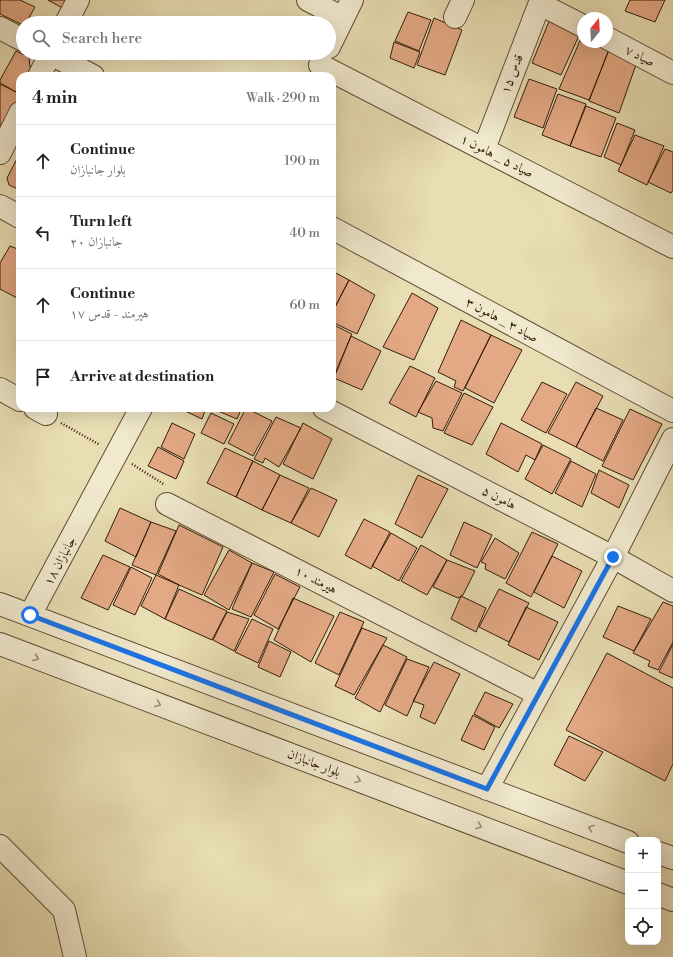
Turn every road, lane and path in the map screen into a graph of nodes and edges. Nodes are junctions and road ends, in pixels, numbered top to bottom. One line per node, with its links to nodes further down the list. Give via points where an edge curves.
1 (78, 0): 5 (street)
2 (308, 0): 4 (street)
3 (540, 2): 6 (street); 18 (street, قدس ۱۵)
4 (347, 9): 8 (street)
5 (70, 16)
6 (577, 23)
7 (0, 28): 9 (street)
8 (336, 32)
9 (16, 36)
10 (613, 41): 16 (street, صیاد ۷)
11 (47, 60): 14 (street)
12 (63, 60): 15 (street)
13 (323, 60): 18 (street, صیاد ۵ _ هامون ۱)
14 (41, 72)
15 (86, 72)
16 (673, 73)
17 (16, 121): 19 (street)
18 (484, 149): 23 (street, صیاد ۵ _ هامون ۱)
19 (0, 153)
20 (0, 206): 21 (street)
21 (16, 215)
22 (336, 230): 29 (street, صیاد ۳ _ هامون ۳)
23 (673, 247)
24 (0, 388): 25 (street)
25 (16, 398)
26 (42, 412): 31 (path)
27 (139, 412): 31 (street, جانبازان ۱۸)
28 (332, 412): 33 (street, هامون ۵)
29 (673, 412)
30 (673, 439): 33 (street)
31 (116, 454): 32 (path, via 173,490); 36 (street, جانبازان ۱۸)
32 (167, 504): 38 (street, هیرمند ۱۰)
33 (613, 557): 34 (street, هامون ۵); 38 (street)
34 (673, 591)
35 (0, 604): 36 (street)
36 (30, 615): 39 (street)
37 (0, 644): 44 (street, بلوار جانبازان, one-way to 44)
38 (538, 694): 39 (street)
39 (487, 789): 40 (street, one-way to 39)
40 (625, 841)
41 (0, 846): 47 (street, via 64,910)
42 (661, 854): 43 (street)
43 (673, 858)
44 (625, 882)
45 (661, 895): 46 (street)
46 (673, 900)
47 (76, 957)

